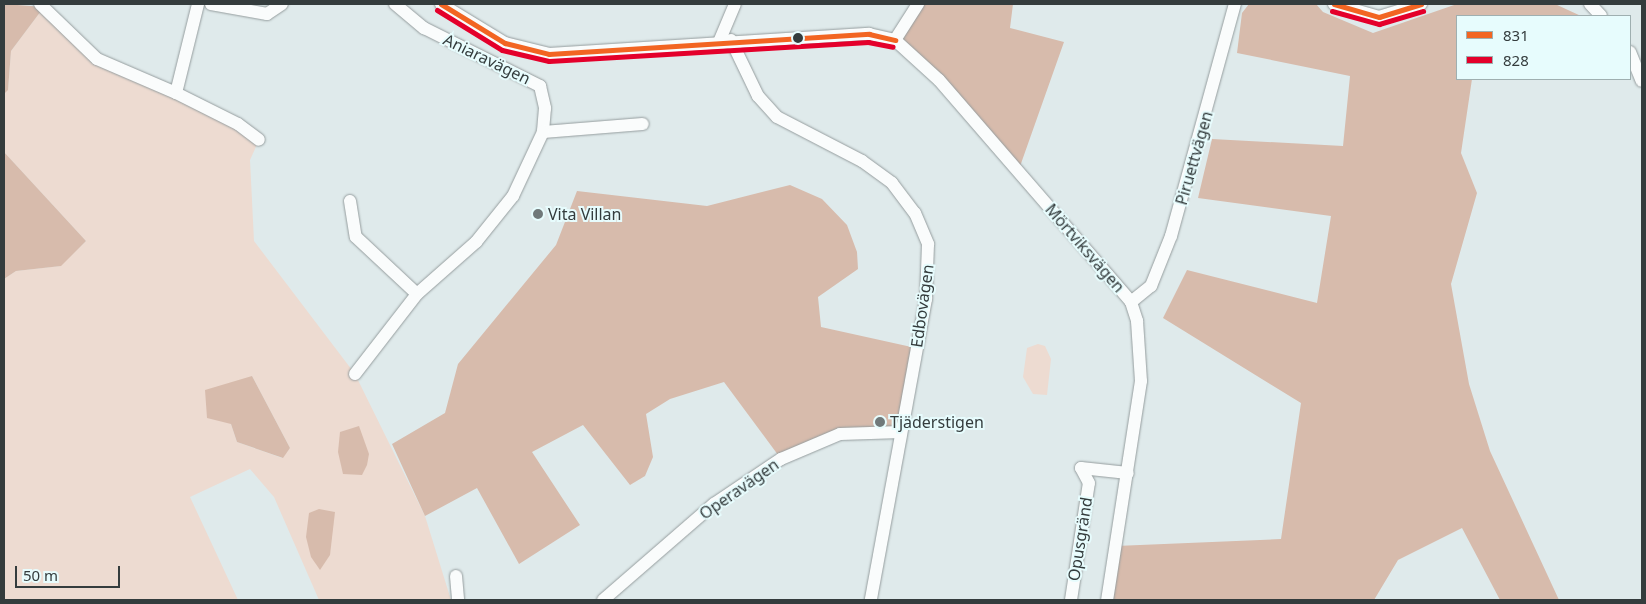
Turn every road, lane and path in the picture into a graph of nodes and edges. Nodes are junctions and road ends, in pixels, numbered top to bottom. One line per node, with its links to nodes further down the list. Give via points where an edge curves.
1 (40, 4): 18 (street, via 97,59)
2 (198, 4): 18 (street)
3 (211, 4): 4 (street, via 267,14)
4 (282, 4)
5 (395, 4): 20 (street, Aniaravägen, via 433,32 540,86 545,108)
6 (441, 4): 15 (street, via 506,43 549,54)
7 (735, 4): 15 (street)
8 (918, 4): 14 (street)
9 (1235, 4): 24 (street, Piruettvägen, via 1171,236 1150,286)
10 (1334, 4): 11 (street, via 1379,17)
11 (1421, 4)
12 (1590, 4): 13 (street)
13 (1600, 15)
14 (895, 40): 15 (street, via 869,34); 24 (street, Mörtviksvägen, via 939,80)
15 (725, 41): 26 (street, Edbovägen, via 758,96 777,117 878,172 905,198 923,229 930,271)
16 (1631, 54): 17 (street)
17 (1642, 81)
18 (176, 93): 21 (street, via 238,124)
19 (643, 124): 20 (street)
20 (544, 132): 23 (street, Aniaravägen, via 513,196 476,242)
21 (259, 140)
22 (350, 201): 23 (street, via 356,237)
23 (417, 294): 25 (street, Aniaravägen)
24 (1131, 302): 27 (street, Mörtviksvägen, via 1137,321 1142,381)
25 (355, 374)
26 (901, 432): 30 (street, Operavägen, via 840,434 781,458 714,504); 31 (street, Edbovägen)
27 (1128, 473): 32 (street, Opusgränd, via 1081,468 1089,483); 33 (street, Mörtviksvägen)
28 (456, 576): 29 (street)
29 (458, 600)
30 (602, 600)
31 (871, 600)
32 (1071, 600)
33 (1107, 600)

